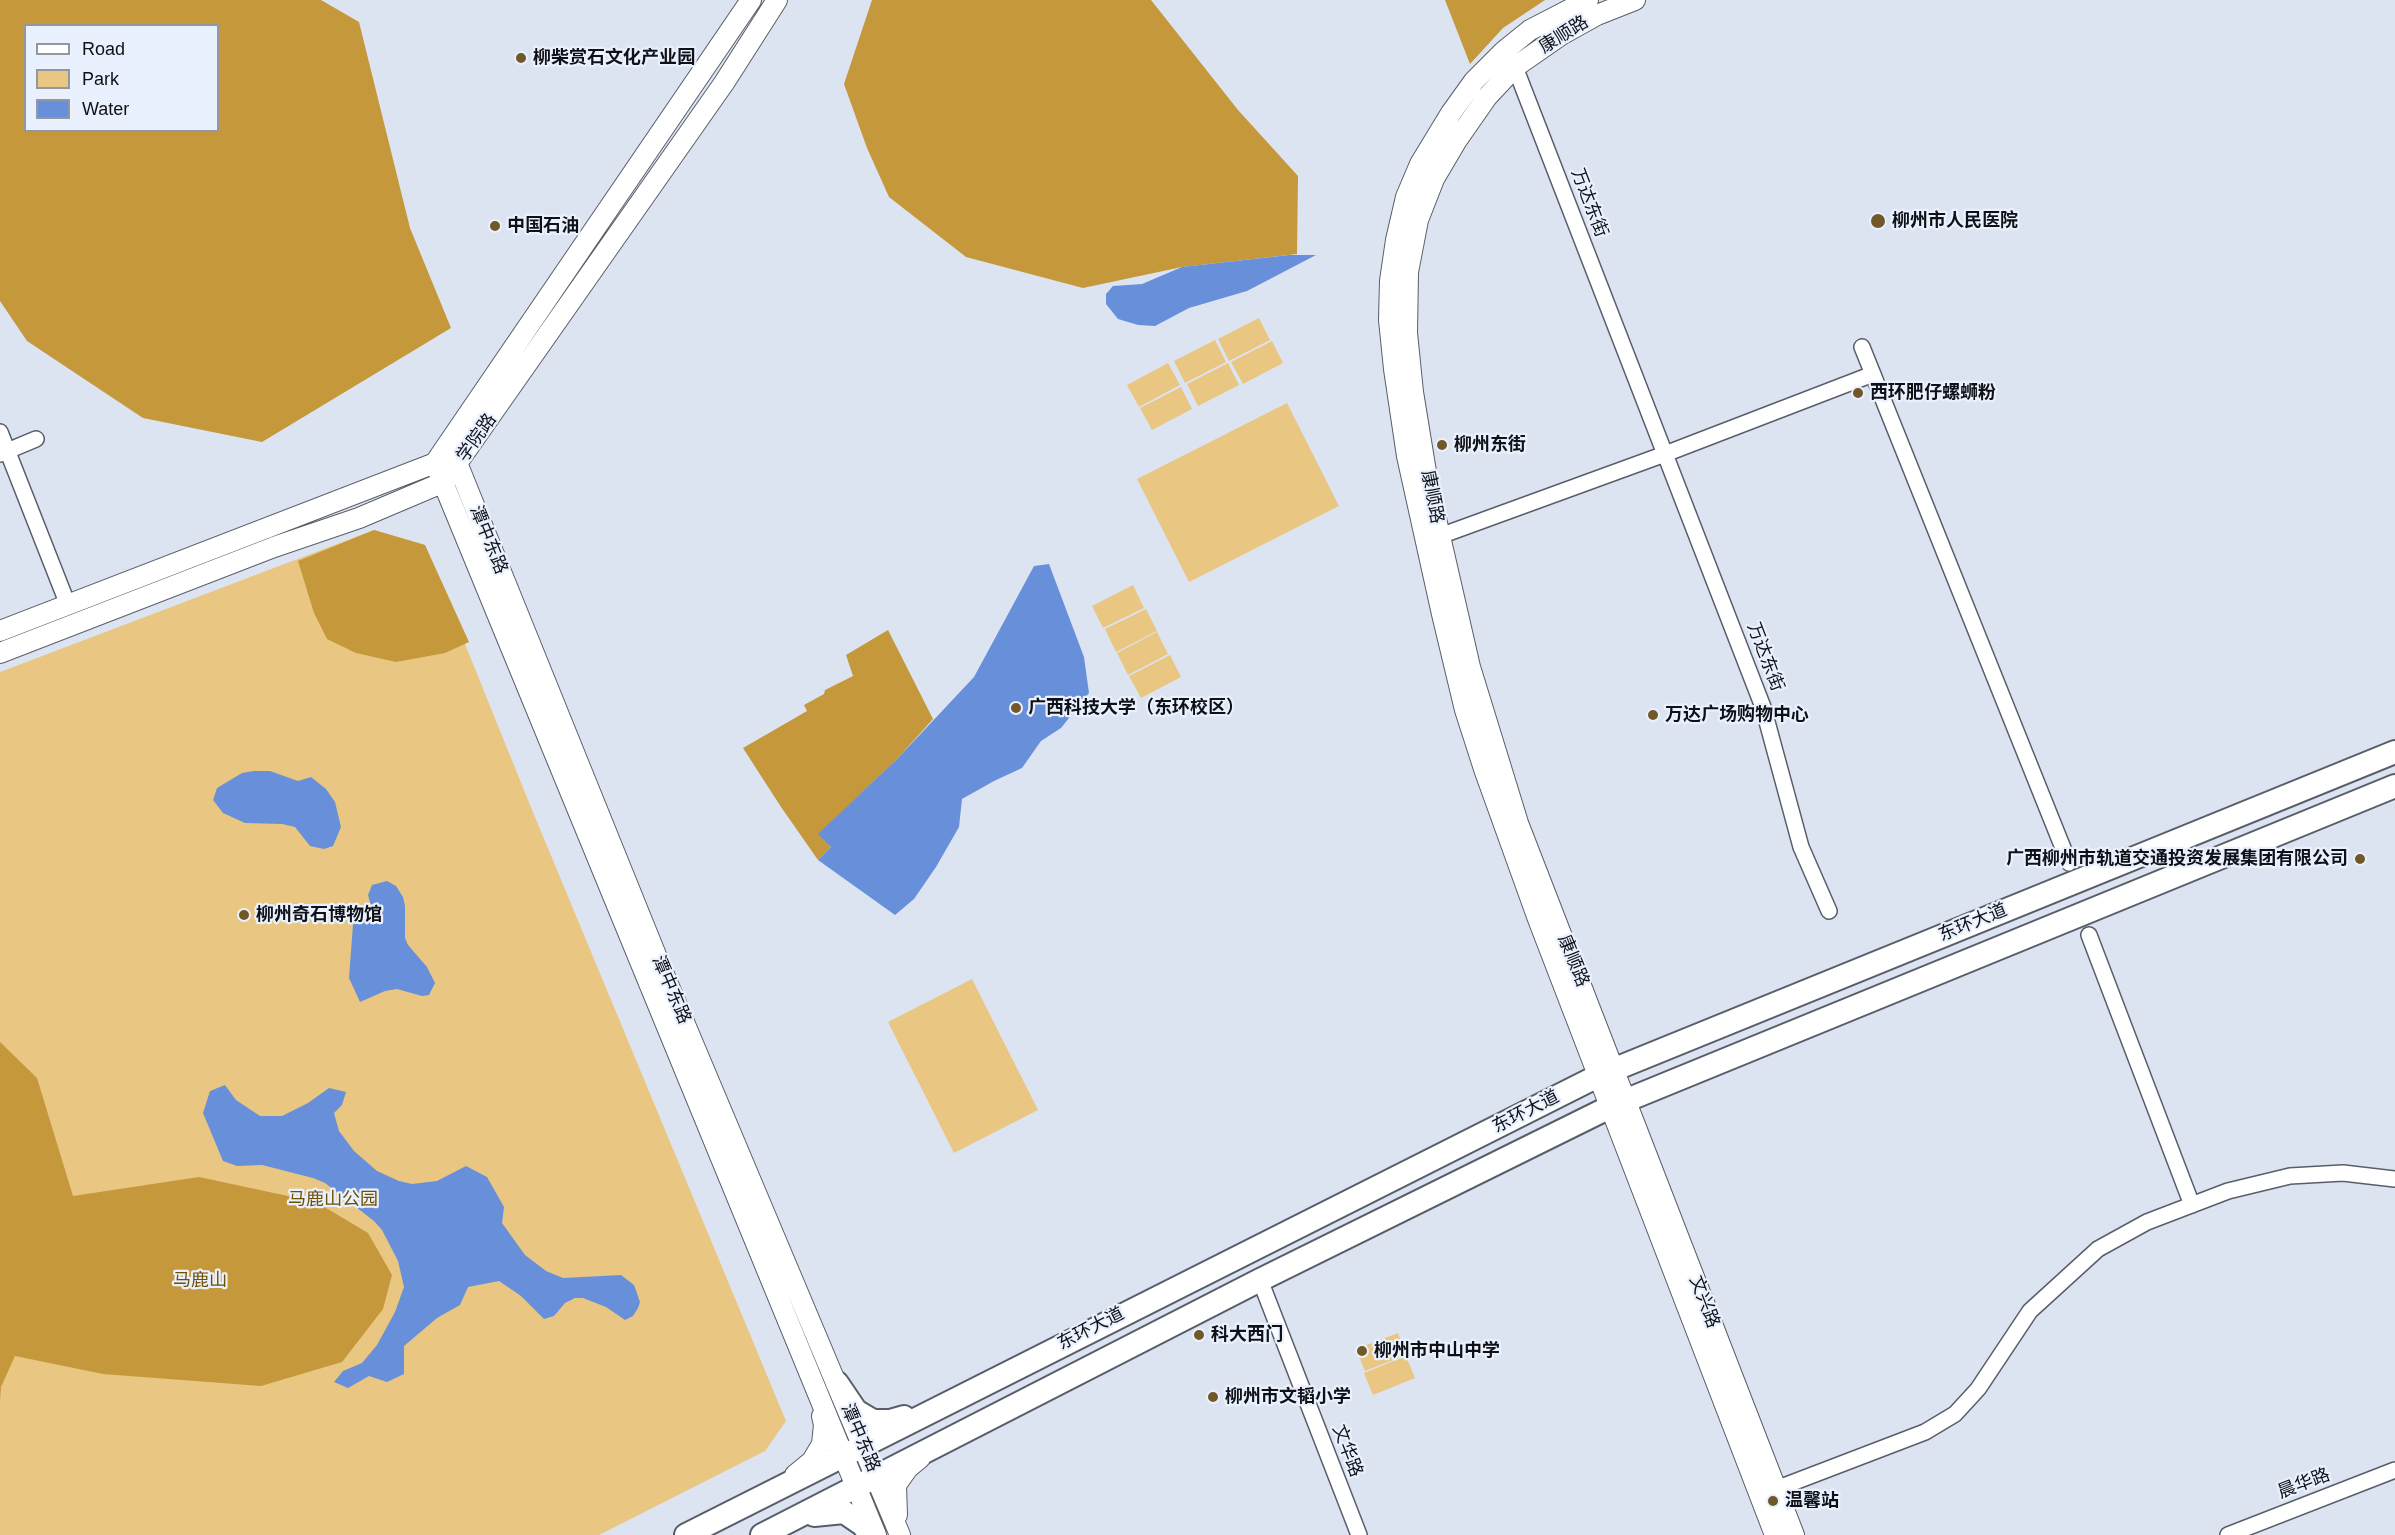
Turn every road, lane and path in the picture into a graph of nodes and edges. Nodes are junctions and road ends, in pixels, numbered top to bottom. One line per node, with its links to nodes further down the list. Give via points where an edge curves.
1 (751, 0): 10 (main road, 学院路)
2 (777, 0): 14 (main road, 学院路, via 724,83)
3 (1588, 0): 25 (main road, 康顺路, via 1530,30 1504,51 1474,81 1451,113 1420,164 1406,197 1390,281 1389,320 1407,456 1465,710 1509,842)
4 (1635, 0): 5 (main road, 康顺路, via 1561,35)
5 (1515, 67): 12 (street, 万达东街); 16 (main road, 康顺路, via 1487,97 1434,179 1418,220 1408,272 1407,333 1413,392)
6 (1862, 346): 7 (street)
7 (1873, 374): 12 (street); 22 (street)
8 (0, 432): 11 (street)
9 (36, 439): 11 (street)
10 (449, 443): 13 (main road, 学院路); 14 (main road, 潭中东路)
11 (4, 452): 17 (street)
12 (1665, 454): 16 (street); 23 (street, 万达东街, via 1763,707 1791,817)
13 (435, 464): 15 (main road, 潭中东路); 17 (main road, 学院路)
14 (458, 466): 15 (main road, 学院路); 30 (main road, 潭中东路)
15 (444, 482): 19 (main road, 学院路); 30 (main road, 潭中东路)
16 (1440, 536): 25 (main road, 康顺路, via 1470,667 1518,824)
17 (68, 605): 18 (main road, 学院路)
18 (0, 632)
19 (0, 653)
20 (2395, 752): 25 (highway, 东环大道)
21 (2395, 786): 26 (highway, 东环大道)
22 (2069, 863)
23 (1829, 911)
24 (2089, 935): 28 (street)
25 (1606, 1072): 26 (main road, 文兴路); 31 (highway, 东环大道)
26 (1618, 1104): 29 (highway, 东环大道); 38 (main road, 文兴路); 46 (main road, 文兴路)
27 (2395, 1179): 28 (street, via 2343,1173 2290,1176 2228,1191)
28 (2192, 1205): 38 (street, via 2147,1222 2098,1249 2066,1276 2030,1311 1978,1389 1955,1414 1925,1432)
29 (1260, 1280): 32 (highway, 东环大道); 45 (street, 文华路)
30 (827, 1387): 31 (highway, via 873,1422); 33 (main road, 潭中东路); 37 (main road, via 822,1444 812,1461)
31 (934, 1409): 33 (highway, 东环大道)
32 (931, 1448): 35 (highway, 东环大道); 44 (main road, via 896,1485)
33 (853, 1451): 35 (main road, 潭中东路); 36 (main road, 潭中东路); 37 (highway, 东环大道)
34 (2395, 1470): 48 (street, 晨华路)
35 (877, 1477): 36 (highway, 东环大道); 44 (main road, 潭中东路)
36 (857, 1488): 39 (highway, 东环大道); 43 (main road, 潭中东路)
37 (778, 1489): 40 (highway, 东环大道)
38 (1776, 1489): 47 (main road, 文兴路)
39 (786, 1523): 41 (highway, 东环大道); 42 (highway, via 821,1513 844,1512)
40 (686, 1535)
41 (762, 1535)
42 (870, 1535)
43 (876, 1535)
44 (901, 1535)
45 (1359, 1535)
46 (1775, 1535)
47 (1794, 1535)
48 (2228, 1535)

